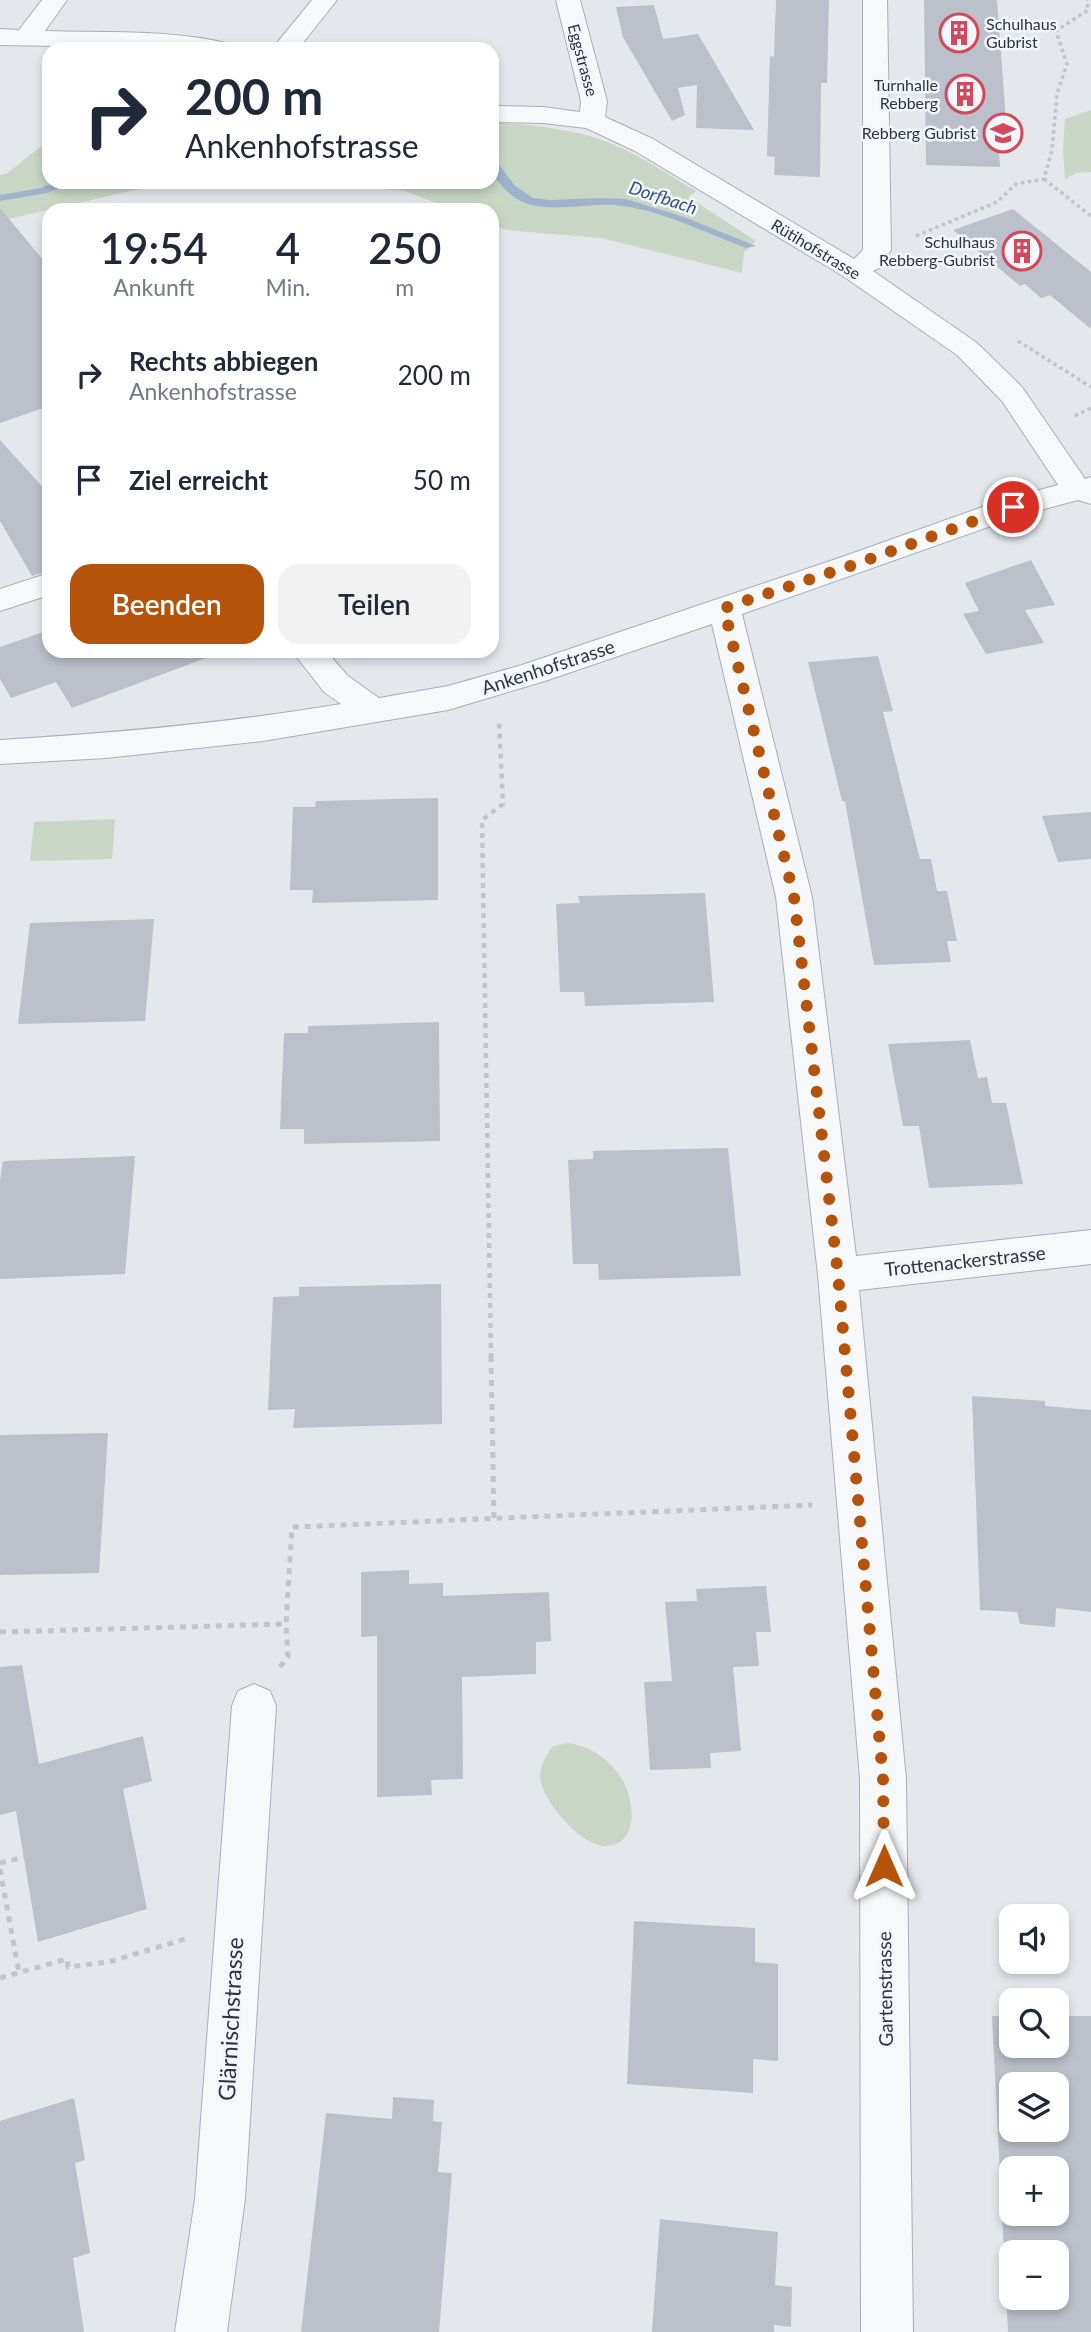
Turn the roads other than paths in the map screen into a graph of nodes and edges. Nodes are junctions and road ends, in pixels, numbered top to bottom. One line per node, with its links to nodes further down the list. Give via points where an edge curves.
1 (55, 0): 6 (street)
2 (325, 0): 8 (street)
3 (568, 0): 10 (street, Eggstrasse, via 594,101)
4 (875, 0): 11 (street, via 877,250 869,262)
5 (0, 37): 6 (street)
6 (27, 37): 7 (street)
7 (152, 42)
8 (291, 42)
9 (499, 114): 10 (street, Rütihofstrasse)
10 (593, 121): 11 (street, Rütihofstrasse, via 644,145)
11 (853, 270): 12 (street, Rütihofstrasse, via 967,349 1012,394)
12 (1086, 490): 15 (street, Ankenhofstrasse, via 1013,507)
13 (42, 586): 14 (street)
14 (0, 600)
15 (724, 608): 17 (street, Ankenhofstrasse, via 448,698); 20 (street, Gartenstrasse, via 794,897)
16 (314, 658): 17 (street, via 336,684)
17 (373, 710): 18 (street, Ankenhofstrasse, via 263,729)
18 (0, 752)
19 (1091, 1247): 20 (street, Trottenackerstrasse)
20 (838, 1275): 23 (street, Gartenstrasse, via 883,1779)
21 (254, 1706): 22 (street, Glärnischstrasse, via 220,2199)
22 (201, 2332)
23 (887, 2332)

